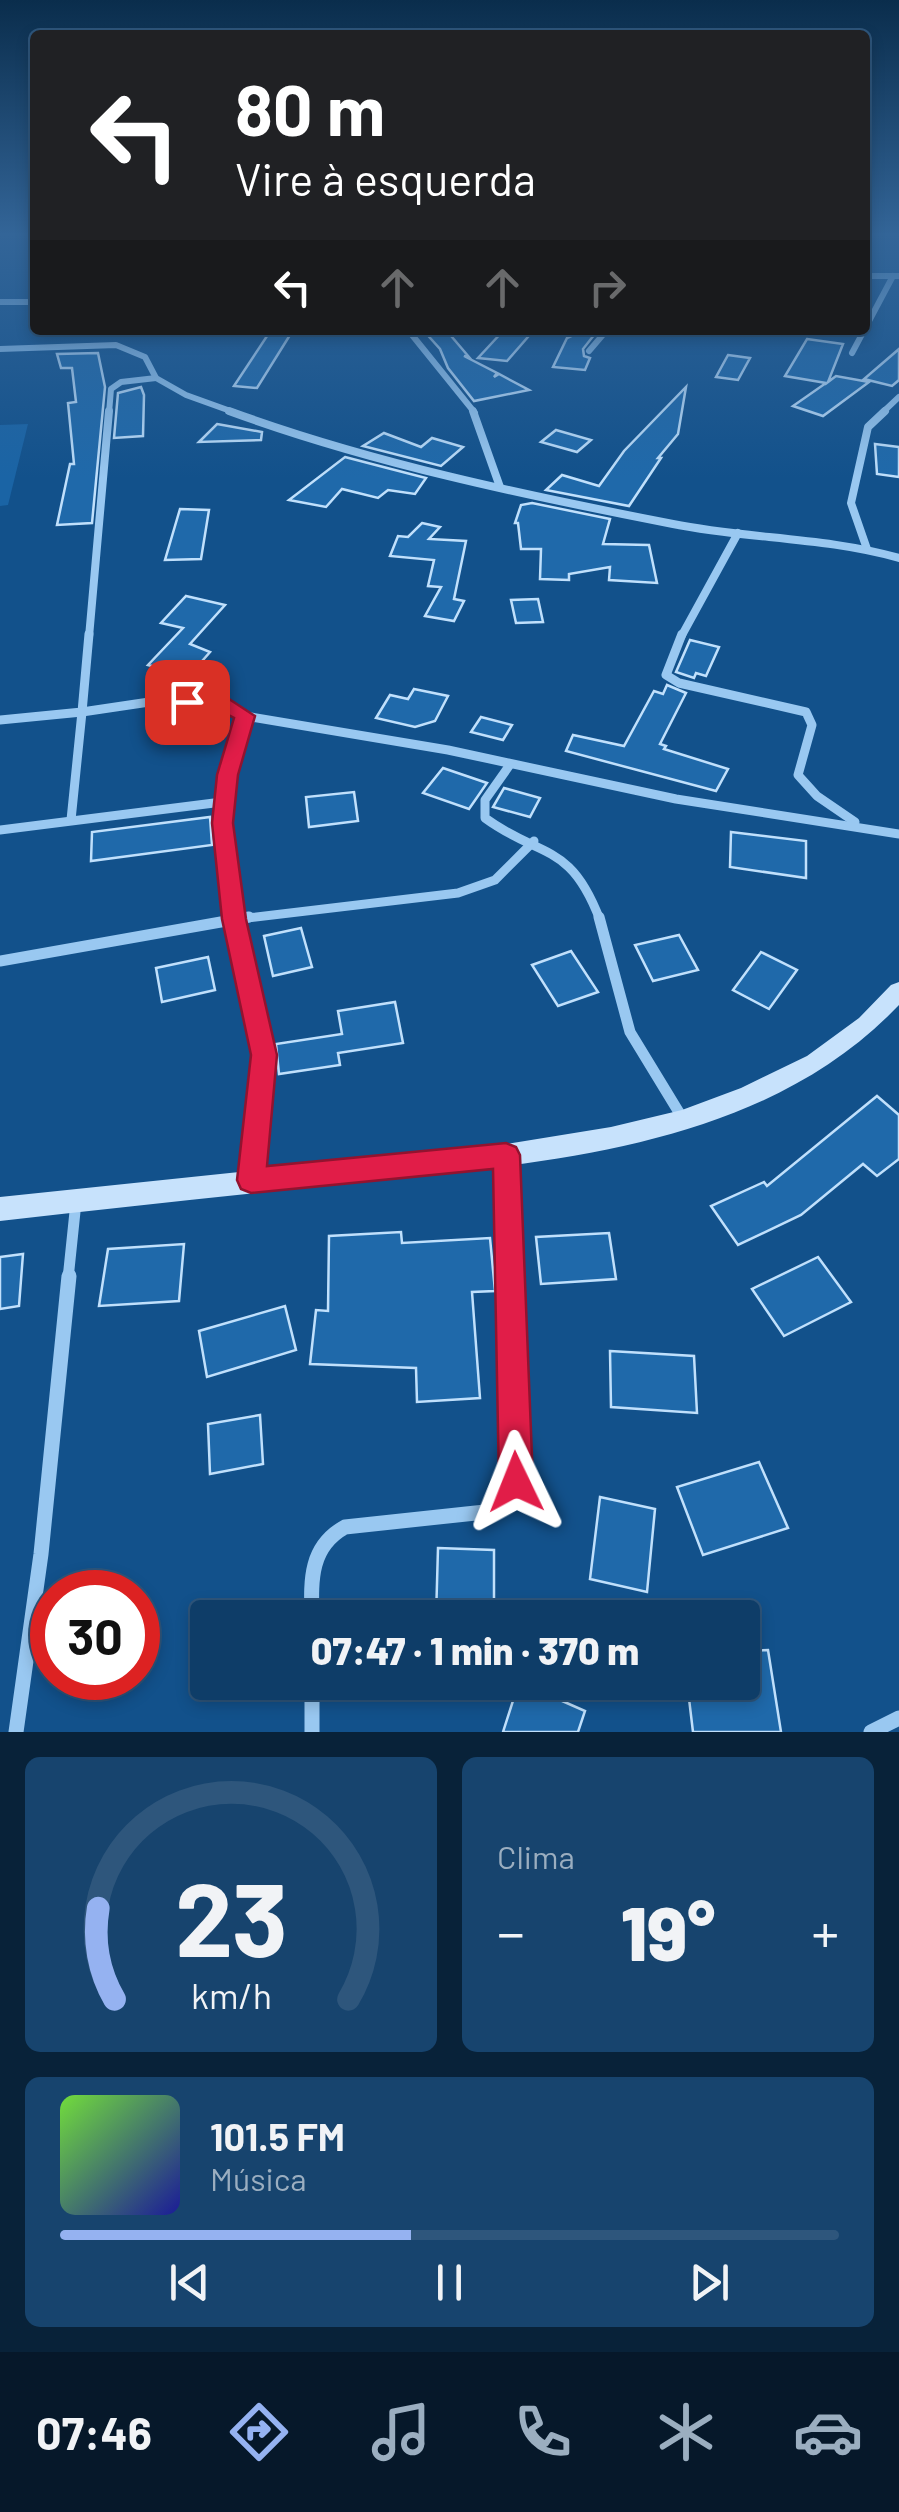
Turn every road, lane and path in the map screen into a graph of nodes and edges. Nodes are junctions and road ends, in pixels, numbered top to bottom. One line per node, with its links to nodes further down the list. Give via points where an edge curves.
1 (412, 335): 9 (street, via 476,414)
2 (603, 335): 5 (street)
3 (862, 335): 6 (street)
4 (0, 349): 7 (street, via 116,345 145,356)
5 (589, 352)
6 (852, 353)
7 (156, 378): 9 (street, via 271,426); 13 (street, via 111,389)
8 (899, 397): 11 (street, via 868,427 852,503)
9 (500, 487): 10 (street)
10 (738, 532): 11 (street); 19 (street, via 666,675 806,712 812,725 798,775)
11 (867, 549): 12 (street)
12 (899, 558)
13 (82, 712): 14 (street, via 156,701 218,702); 15 (street); 18 (street)
14 (245, 716): 16 (street); 17 (street)
15 (0, 720)
16 (509, 766): 19 (street); 22 (street, via 485,800 485,818)
17 (222, 802): 18 (street); 23 (street)
18 (70, 820): 20 (street)
19 (860, 825): 21 (street)
20 (0, 830)
21 (899, 834)
22 (534, 841): 23 (street, via 495,880 458,893); 26 (street, via 568,864 596,906 625,1022)
23 (234, 919): 24 (street); 28 (street, via 264,1055)
24 (0, 961)
25 (899, 992): 26 (main road, via 816,1064)
26 (684, 1120): 27 (main road)
27 (506, 1155): 28 (main road); 31 (street, via 516,1482 500,1507 485,1512 345,1526 328,1534 311,1572)
28 (251, 1180): 29 (main road)
29 (76, 1201): 30 (main road); 34 (street)
30 (0, 1209)
31 (312, 1600)
32 (312, 1700): 35 (street)
33 (899, 1718): 36 (street)
34 (16, 1732)
35 (312, 1732)
36 (872, 1732)

